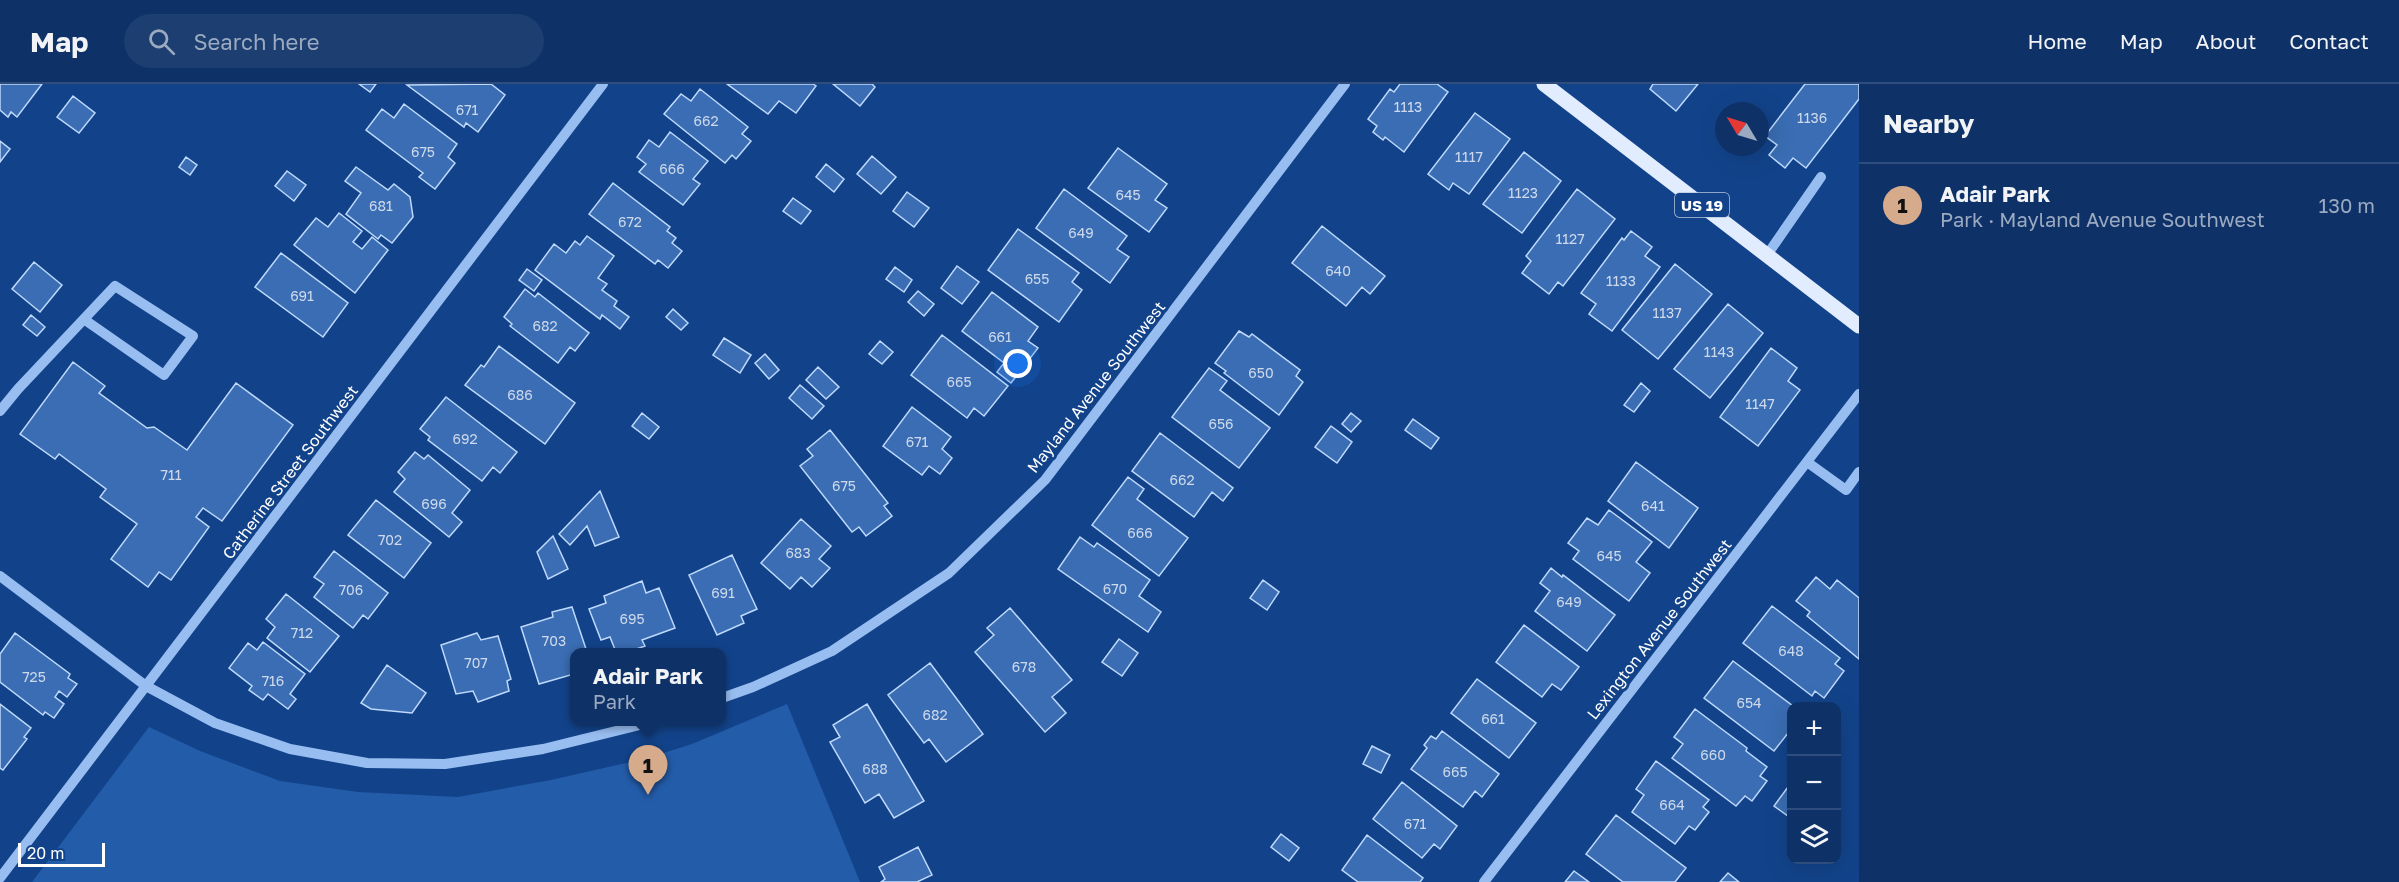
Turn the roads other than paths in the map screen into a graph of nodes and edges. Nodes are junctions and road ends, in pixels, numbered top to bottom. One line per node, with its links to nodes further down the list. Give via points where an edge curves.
1 (603, 84): 13 (street, Catherine Street Southwest)
2 (1345, 84): 14 (street, Mayland Avenue Southwest, via 1045,480 949,573 832,651)
3 (1544, 84): 5 (main road, US 19)
4 (1821, 177): 5 (street)
5 (1767, 255): 7 (main road, US 19)
6 (85, 320): 6 (street, via 164,375 193,336 115,286); 9 (street)
7 (1859, 326)
8 (1857, 402): 10 (street, Lexington Avenue Southwest)
9 (0, 411)
10 (1807, 462): 11 (street, via 1846,490); 17 (street, Lexington Avenue Southwest)
11 (1859, 472)
12 (0, 576): 13 (street)
13 (146, 686): 15 (street, via 215,723 279,745 367,763 445,764 543,749); 16 (street, Catherine Street Southwest)
14 (726, 697)
15 (636, 726)
16 (0, 878)
17 (1484, 882)

